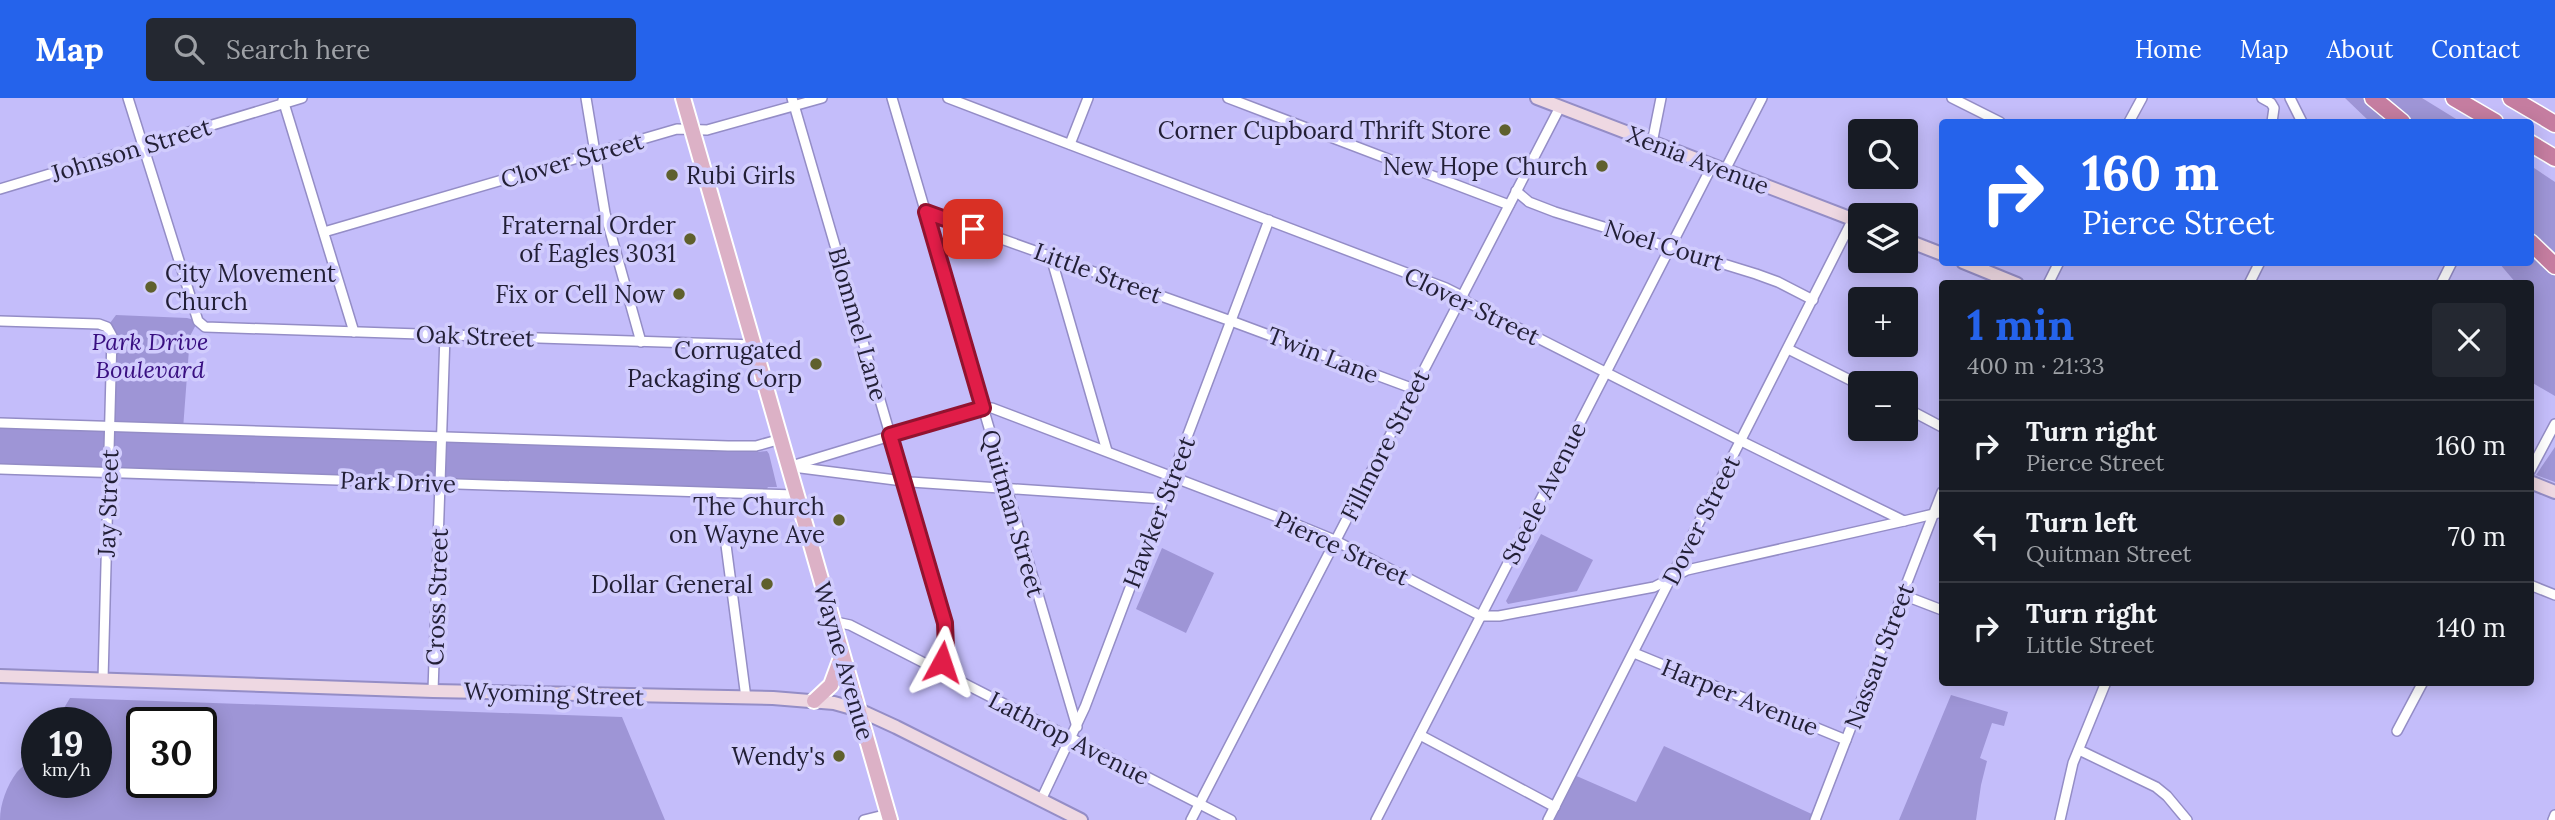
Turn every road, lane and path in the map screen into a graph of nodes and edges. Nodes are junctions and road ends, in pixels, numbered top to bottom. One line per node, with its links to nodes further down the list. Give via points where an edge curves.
1 (128, 98): 34 (street)
2 (302, 98): 20 (street, Johnson Street)
3 (586, 98): 35 (street)
4 (683, 98): 30 (main road, Wayne Avenue)
5 (822, 98): 21 (street, Clover Street)
6 (892, 98): 41 (street, Quitman Street)
7 (948, 98): 32 (street, Clover Street)
8 (1088, 98): 32 (street)
9 (1228, 98): 40 (street)
10 (1537, 98): 22 (street, Xenia Avenue)
11 (1661, 98): 31 (street)
12 (1762, 98): 37 (street, Steele Avenue)
13 (1951, 98): 23 (street)
14 (2142, 98): 24 (street)
15 (2262, 98): 25 (street, via 2274,108)
16 (2290, 98): 26 (street)
17 (2373, 98): 27 (highway)
18 (2454, 98): 28 (highway)
19 (2511, 98): 29 (highway)
20 (283, 101): 34 (street, Johnson Street); 44 (street)
21 (794, 102): 30 (street, Clover Street, via 707,130); 72 (street, Blommel Lane)
22 (1559, 107): 31 (street, Xenia Avenue); 39 (street, Fillmore Street)
23 (1994, 119)
24 (2131, 119)
25 (2272, 119)
26 (2300, 119)
27 (2398, 119)
28 (2490, 119)
29 (2555, 124)
30 (693, 129): 35 (street, Clover Street, via 677,129); 61 (main road, Wayne Avenue)
31 (1652, 143): 37 (street, Xenia Avenue)
32 (1070, 144): 43 (street, Clover Street)
33 (2534, 145): 36 (highway)
34 (144, 146): 38 (street, Johnson Street); 58 (street, Oak Street, via 198,321 205,327)
35 (595, 153): 44 (street, Clover Street); 60 (street, via 605,213)
36 (2555, 158)
37 (1719, 168): 42 (street, Xenia Avenue); 47 (street, Steele Avenue)
38 (0, 190)
39 (1516, 191): 40 (street, Fillmore Street); 47 (street, Noel Court, via 1529,202 1555,212)
40 (1509, 205): 54 (street, Fillmore Street)
41 (926, 212): 50 (street, Little Street); 66 (street, Quitman Street)
42 (1848, 218)
43 (1269, 220): 54 (street, Clover Street); 57 (street, Hawker Street)
44 (324, 232): 58 (street)
45 (1848, 237): 55 (street, Dover Street)
46 (1918, 245): 49 (street)
47 (1671, 246): 55 (street, Noel Court, via 1778,282); 63 (street, Steele Avenue)
48 (2534, 246): 52 (highway)
49 (1939, 253)
50 (1051, 257): 57 (street, Little Street); 76 (street)
51 (1973, 266): 53 (street)
52 (2555, 266)
53 (2007, 280)
54 (1462, 296): 63 (street, Clover Street); 65 (street, Fillmore Street)
55 (1813, 300): 62 (street, Dover Street)
56 (0, 321): 71 (street, Jay Street, via 107,327 112,335)
57 (1231, 321): 65 (street, Twin Lane); 81 (street, Hawker Street)
58 (354, 332): 59 (street, Oak Street)
59 (444, 335): 60 (street, Oak Street); 73 (street, Cross Street)
60 (641, 342): 61 (street, Oak Street)
61 (755, 345): 74 (main road, Wayne Avenue)
62 (1788, 349): 64 (street); 75 (street, Dover Street)
63 (1606, 373): 75 (street, Clover Street); 98 (street, Steele Avenue)
64 (1848, 379)
65 (1414, 389): 91 (street, Fillmore Street)
66 (983, 408): 72 (street); 76 (street, Pierce Street); 85 (street, Quitman Street)
67 (1918, 414): 70 (street)
68 (0, 424): 71 (street, Park Drive)
69 (2555, 424): 77 (street)
70 (1939, 425)
71 (110, 427): 73 (street, Park Drive); 80 (street, Jay Street)
72 (890, 435): 78 (street); 82 (street, Blommel Lane)
73 (442, 437): 74 (street, Park Drive, via 728,446 756,446); 83 (street, Cross Street)
74 (781, 439): 78 (main road, Wayne Avenue)
75 (1742, 441): 90 (street, Clover Street); 93 (street, Dover Street)
76 (1107, 451): 81 (street, Pierce Street)
77 (2534, 463)
78 (788, 467): 82 (street); 87 (main road, Wayne Avenue)
79 (0, 469): 80 (street, Park Drive)
80 (108, 473): 83 (street, Park Drive); 104 (street, Jay Street)
81 (1172, 477): 88 (street, Hawker Street); 91 (street, Pierce Street)
82 (904, 481): 85 (street); 102 (street, Blommel Lane, via 945,623 946,649)
83 (440, 483): 87 (street, Park Drive); 107 (street, Cross Street)
84 (2534, 484): 86 (street)
85 (1006, 488): 88 (street); 111 (street, Quitman Street)
86 (2555, 492)
87 (796, 495): 99 (main road, Wayne Avenue)
88 (1164, 499): 111 (street, Hawker Street)
89 (1938, 513): 90 (street); 95 (street, Nassau Street)
90 (1904, 521): 93 (street, via 1687,570)
91 (1335, 542): 98 (street, Pierce Street); 118 (street, Fillmore Street)
92 (726, 545): 108 (street)
93 (1671, 579): 98 (street, via 1654,587); 100 (street, Dover Street)
94 (2534, 587): 96 (street)
95 (1903, 595): 97 (street); 115 (street, Nassau Street)
96 (2555, 595)
97 (1939, 609)
98 (1481, 616): 113 (street, Steele Avenue)
99 (833, 626): 101 (main road, Wayne Avenue); 102 (street, Lathrop Avenue, via 836,622 850,625)
100 (1634, 653): 115 (street, Harper Avenue); 119 (street, Dover Street)
101 (842, 654): 109 (main road, via 831,685); 110 (main road, Wayne Avenue)
102 (939, 671): 114 (street, Lathrop Avenue)
103 (0, 676): 104 (street, Wyoming Street)
104 (103, 680): 107 (street, Wyoming Street)
105 (2104, 686): 116 (street)
106 (2421, 686): 112 (street)
107 (433, 691): 108 (street, Wyoming Street)
108 (746, 698): 109 (street, Wyoming Street)
109 (814, 701): 110 (street, Wyoming Street)
110 (859, 710): 117 (street, Wyoming Street); 121 (main road, Wayne Avenue)
111 (1077, 727): 114 (street, Hawker Street)
112 (2397, 731)
113 (1420, 736): 119 (street); 126 (street, Steele Avenue)
114 (1072, 739): 117 (street, Hawker Street); 118 (street, Lathrop Avenue)
115 (1846, 740): 128 (street, Nassau Street)
116 (2079, 750): 129 (street); 130 (street, via 2156,787)
117 (1041, 800): 123 (street, Wyoming Street)
118 (1200, 804): 124 (street, Fillmore Street); 125 (street, Lathrop Avenue)
119 (1555, 807): 127 (street, Dover Street)
120 (2555, 815): 131 (street)
121 (889, 817): 122 (street)
122 (864, 820)
123 (1081, 820)
124 (1191, 820)
125 (1231, 820)
126 (1376, 820)
127 (1548, 820)
128 (1815, 820)
129 (2060, 820)
130 (2188, 820)
131 (2553, 820)

